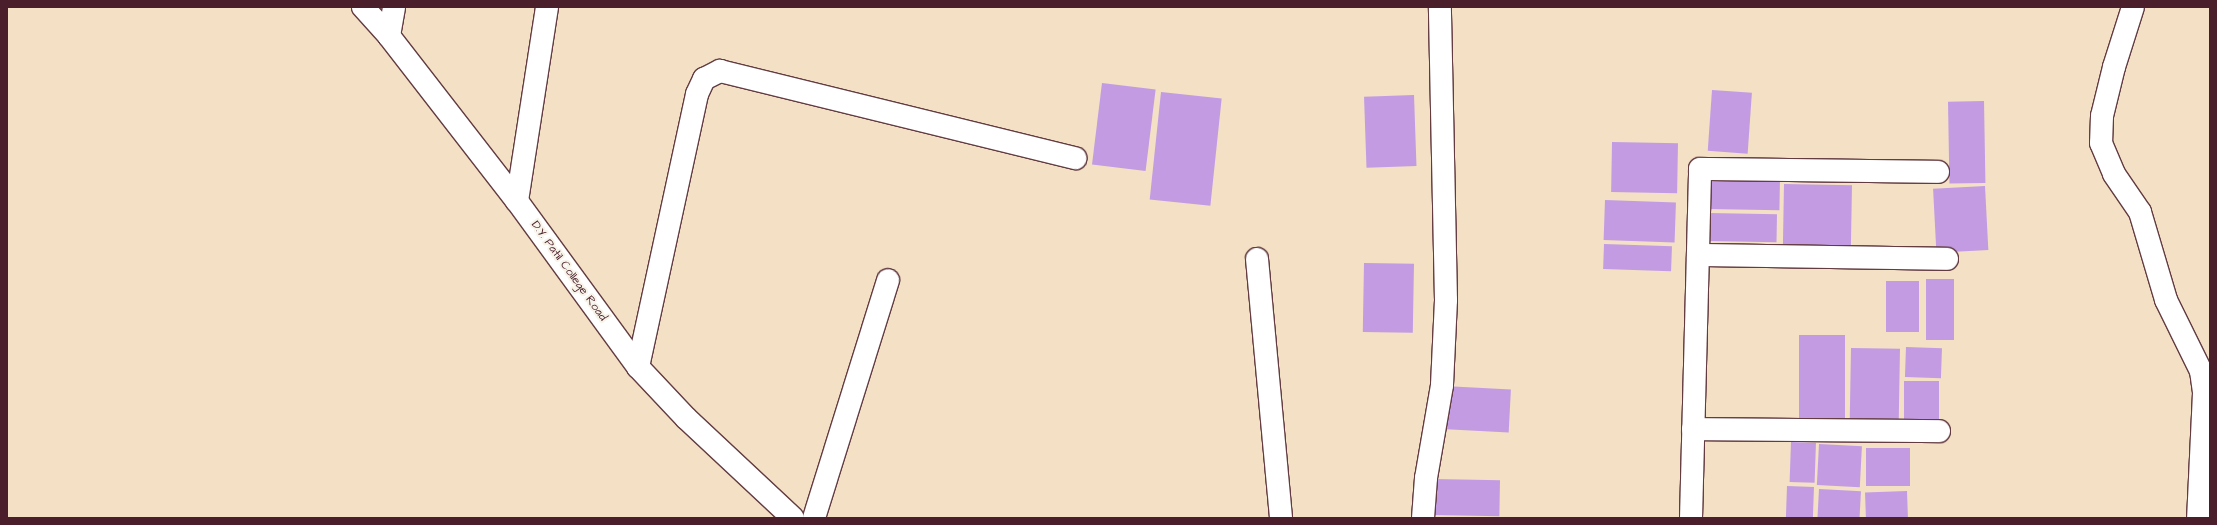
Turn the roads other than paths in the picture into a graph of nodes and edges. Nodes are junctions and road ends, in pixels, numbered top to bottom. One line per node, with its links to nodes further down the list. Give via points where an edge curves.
1 (363, 7): 6 (street, D.Y. Patil College Road)
2 (394, 7): 6 (street)
3 (547, 7): 9 (street)
4 (1440, 7): 20 (street, via 1446,300 1442,385 1426,478)
5 (2133, 7): 22 (street, via 2104,109 2101,143 2114,174 2140,212 2166,300 2202,371 2204,393)
6 (389, 36): 9 (street, D.Y. Patil College Road)
7 (1075, 158): 14 (street, via 720,71 704,79 698,94)
8 (1938, 172): 10 (street, via 1700,169)
9 (517, 201): 14 (street, D.Y. Patil College Road)
10 (1698, 255): 12 (street); 15 (street)
11 (1257, 259): 19 (street)
12 (1947, 259)
13 (888, 280): 18 (street)
14 (638, 367): 17 (street, D.Y. Patil College Road, via 686,418)
15 (1693, 429): 16 (street); 21 (street)
16 (1939, 431)
17 (793, 518)
18 (814, 518)
19 (1282, 518)
20 (1423, 518)
21 (1691, 518)
22 (2198, 518)

